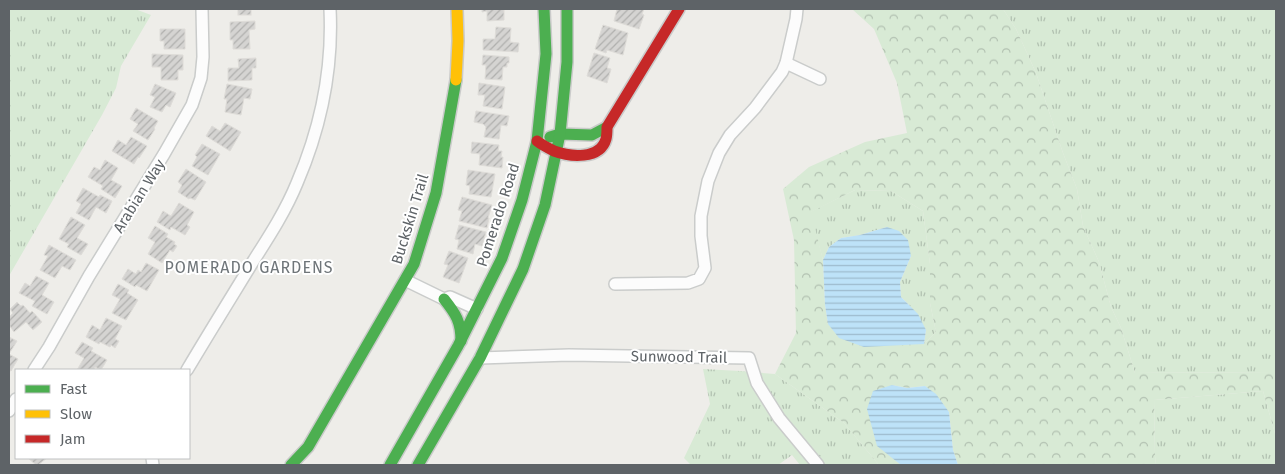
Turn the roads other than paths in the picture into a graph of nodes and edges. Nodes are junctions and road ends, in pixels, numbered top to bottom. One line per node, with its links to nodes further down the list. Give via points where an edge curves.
1 (202, 9): 20 (street, Arabian Way, via 201,78 192,105)
2 (330, 9): 21 (street, via 329,64 319,122 297,185)
3 (457, 9): 14 (main road, Buckskin Trail, via 456,77 436,193 414,264)
4 (544, 9): 12 (main road, Pomerado Road, via 546,54)
5 (567, 9): 11 (main road, via 567,62)
6 (679, 9): 10 (main road)
7 (797, 9): 8 (street)
8 (786, 63): 9 (street); 15 (street, via 755,108 730,135 712,169 701,210 704,268 699,278 688,283)
9 (820, 79)
10 (606, 127): 11 (main road, via 592,135); 13 (main road, via 606,139 592,154 571,156)
11 (560, 134): 12 (main road); 13 (main road)
12 (537, 141): 13 (main road); 17 (main road, Pomerado Road, via 522,200 502,258)
13 (557, 152): 19 (main road, via 545,205 523,269)
14 (405, 280): 16 (street); 22 (main road, Buckskin Trail, via 308,446)
15 (615, 284)
16 (444, 299): 17 (street, via 450,297); 18 (main road, via 460,319)
17 (477, 309): 18 (main road, Pomerado Road); 19 (main road, via 486,328 478,343)
18 (461, 341): 23 (main road, Pomerado Road)
19 (480, 358): 24 (main road); 25 (street, Sunwood Trail, via 569,355 749,358 757,383 779,418)
20 (35, 369)
21 (188, 369)
22 (291, 465)
23 (390, 465)
24 (418, 465)
25 (818, 465)

